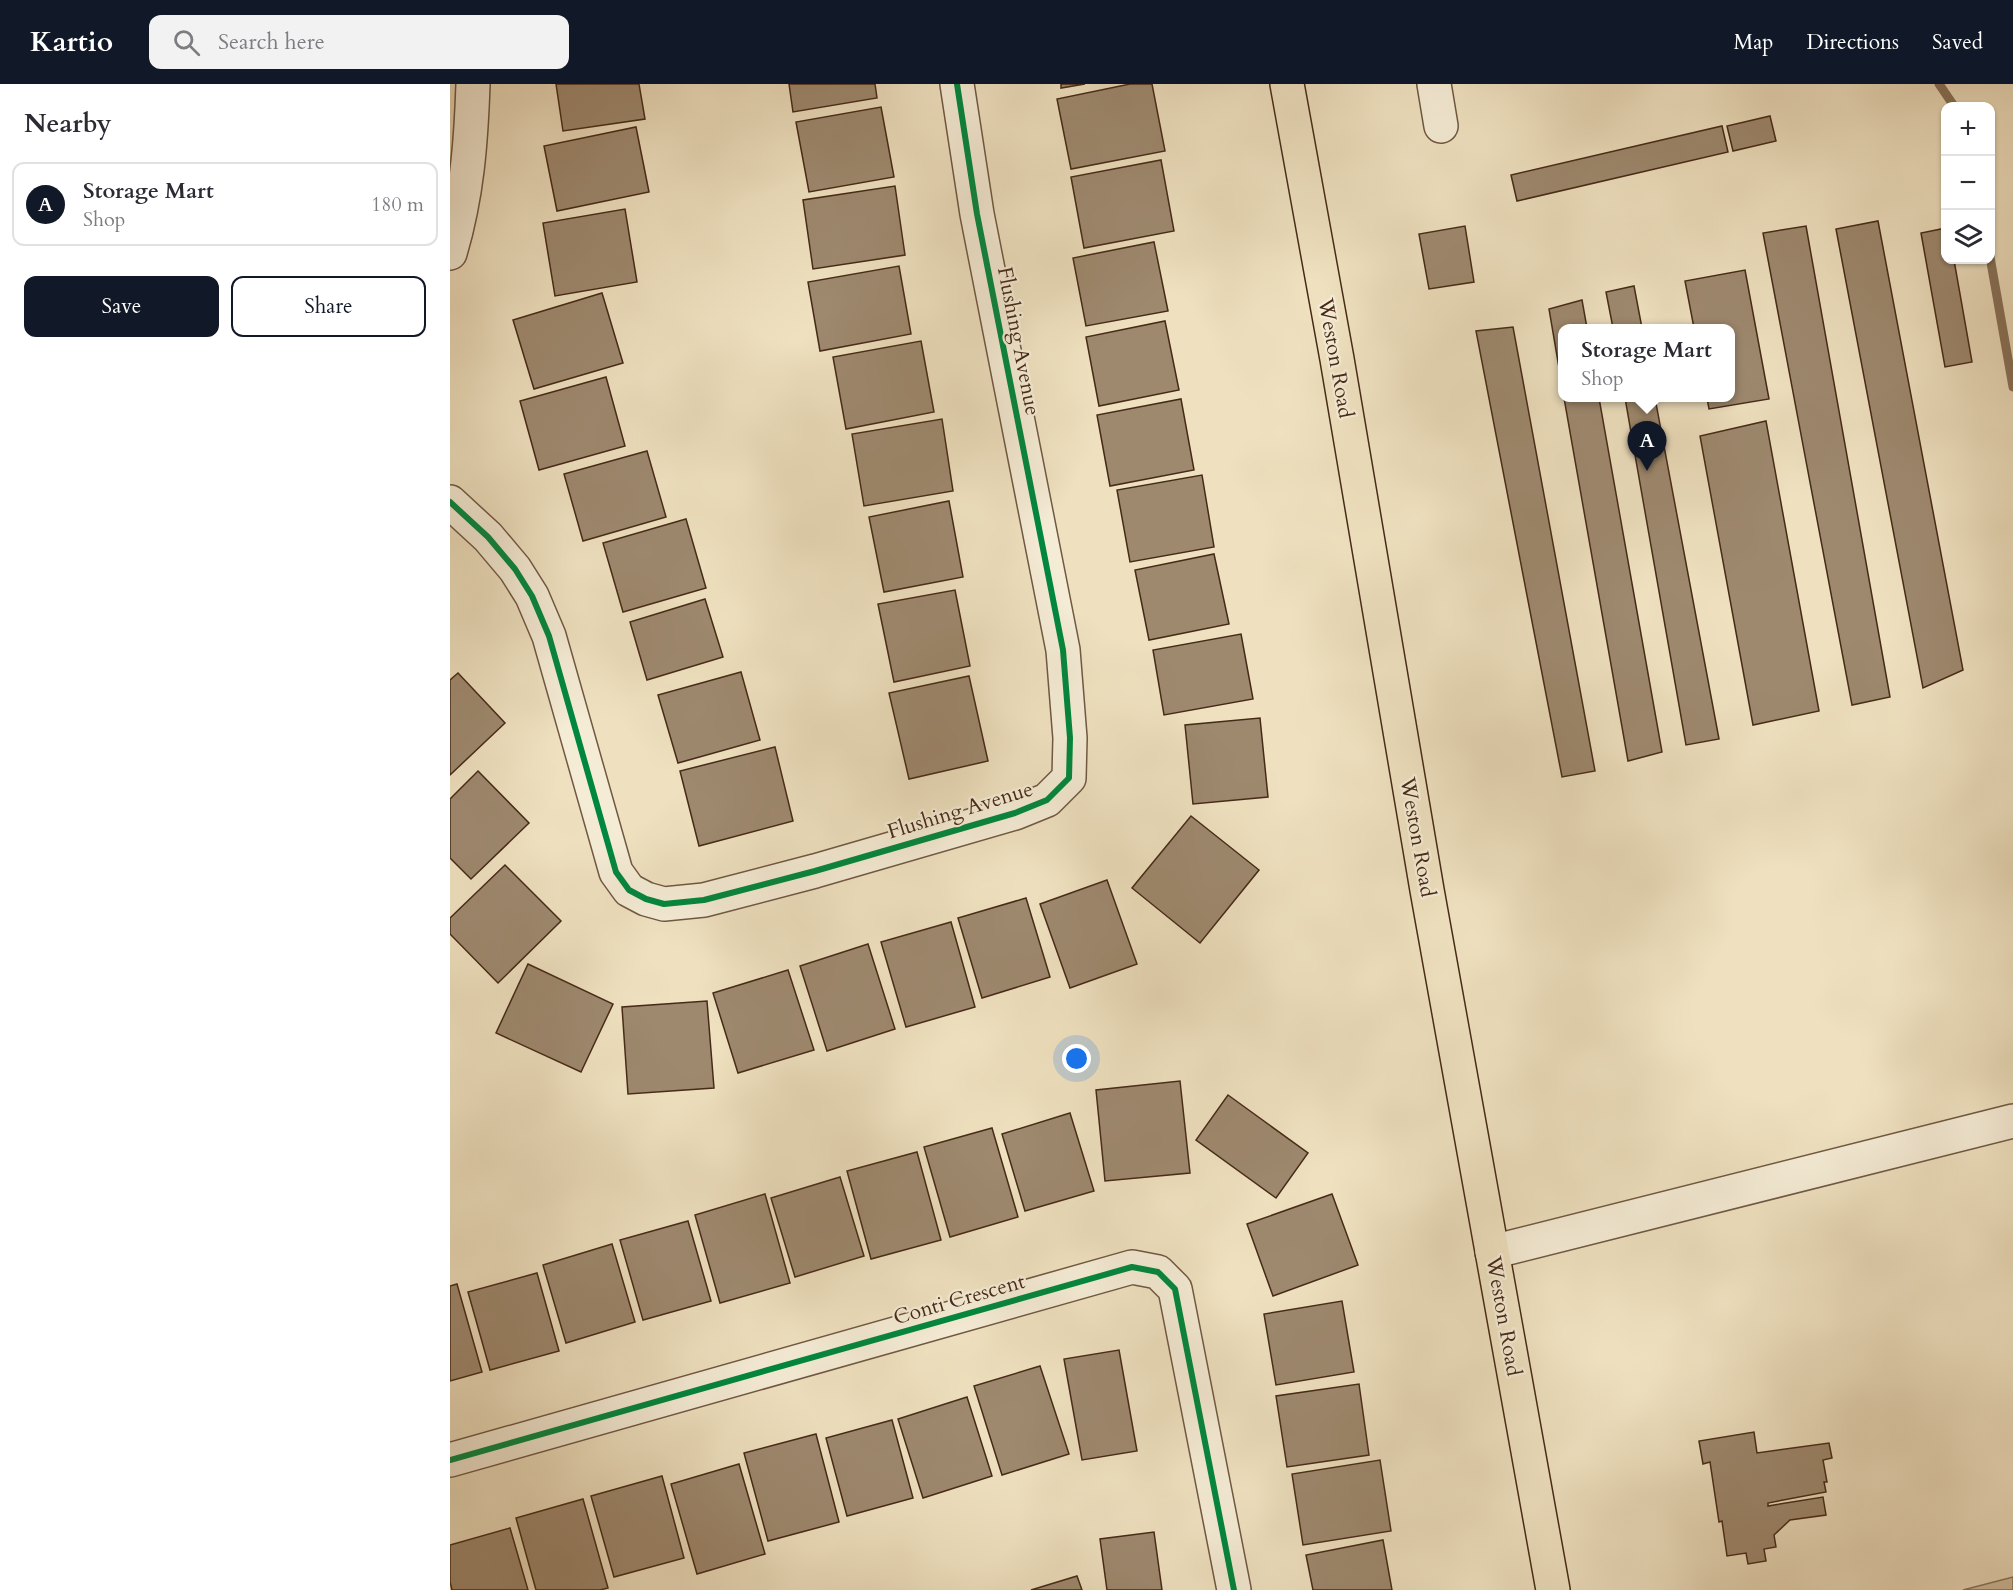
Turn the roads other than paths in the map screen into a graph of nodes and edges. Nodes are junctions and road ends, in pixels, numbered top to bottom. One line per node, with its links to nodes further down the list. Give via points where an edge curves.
1 (473, 84): 6 (street, via 471,149)
2 (957, 84): 7 (street, Flushing Avenue, via 977,214 1063,650 1069,778 1047,800 1016,813 704,900 664,904 646,899 629,890 616,872 549,636 532,596 488,537)
3 (1287, 84): 9 (main road, Weston Road)
4 (1434, 84): 5 (street)
5 (1441, 126)
6 (450, 253)
7 (450, 502)
8 (2013, 1121): 9 (street)
9 (1492, 1252): 12 (main road, Weston Road)
10 (450, 1460): 11 (street, Conti Crescent, via 1132,1267 1158,1272 1176,1289)
11 (1234, 1590)
12 (1553, 1590)

